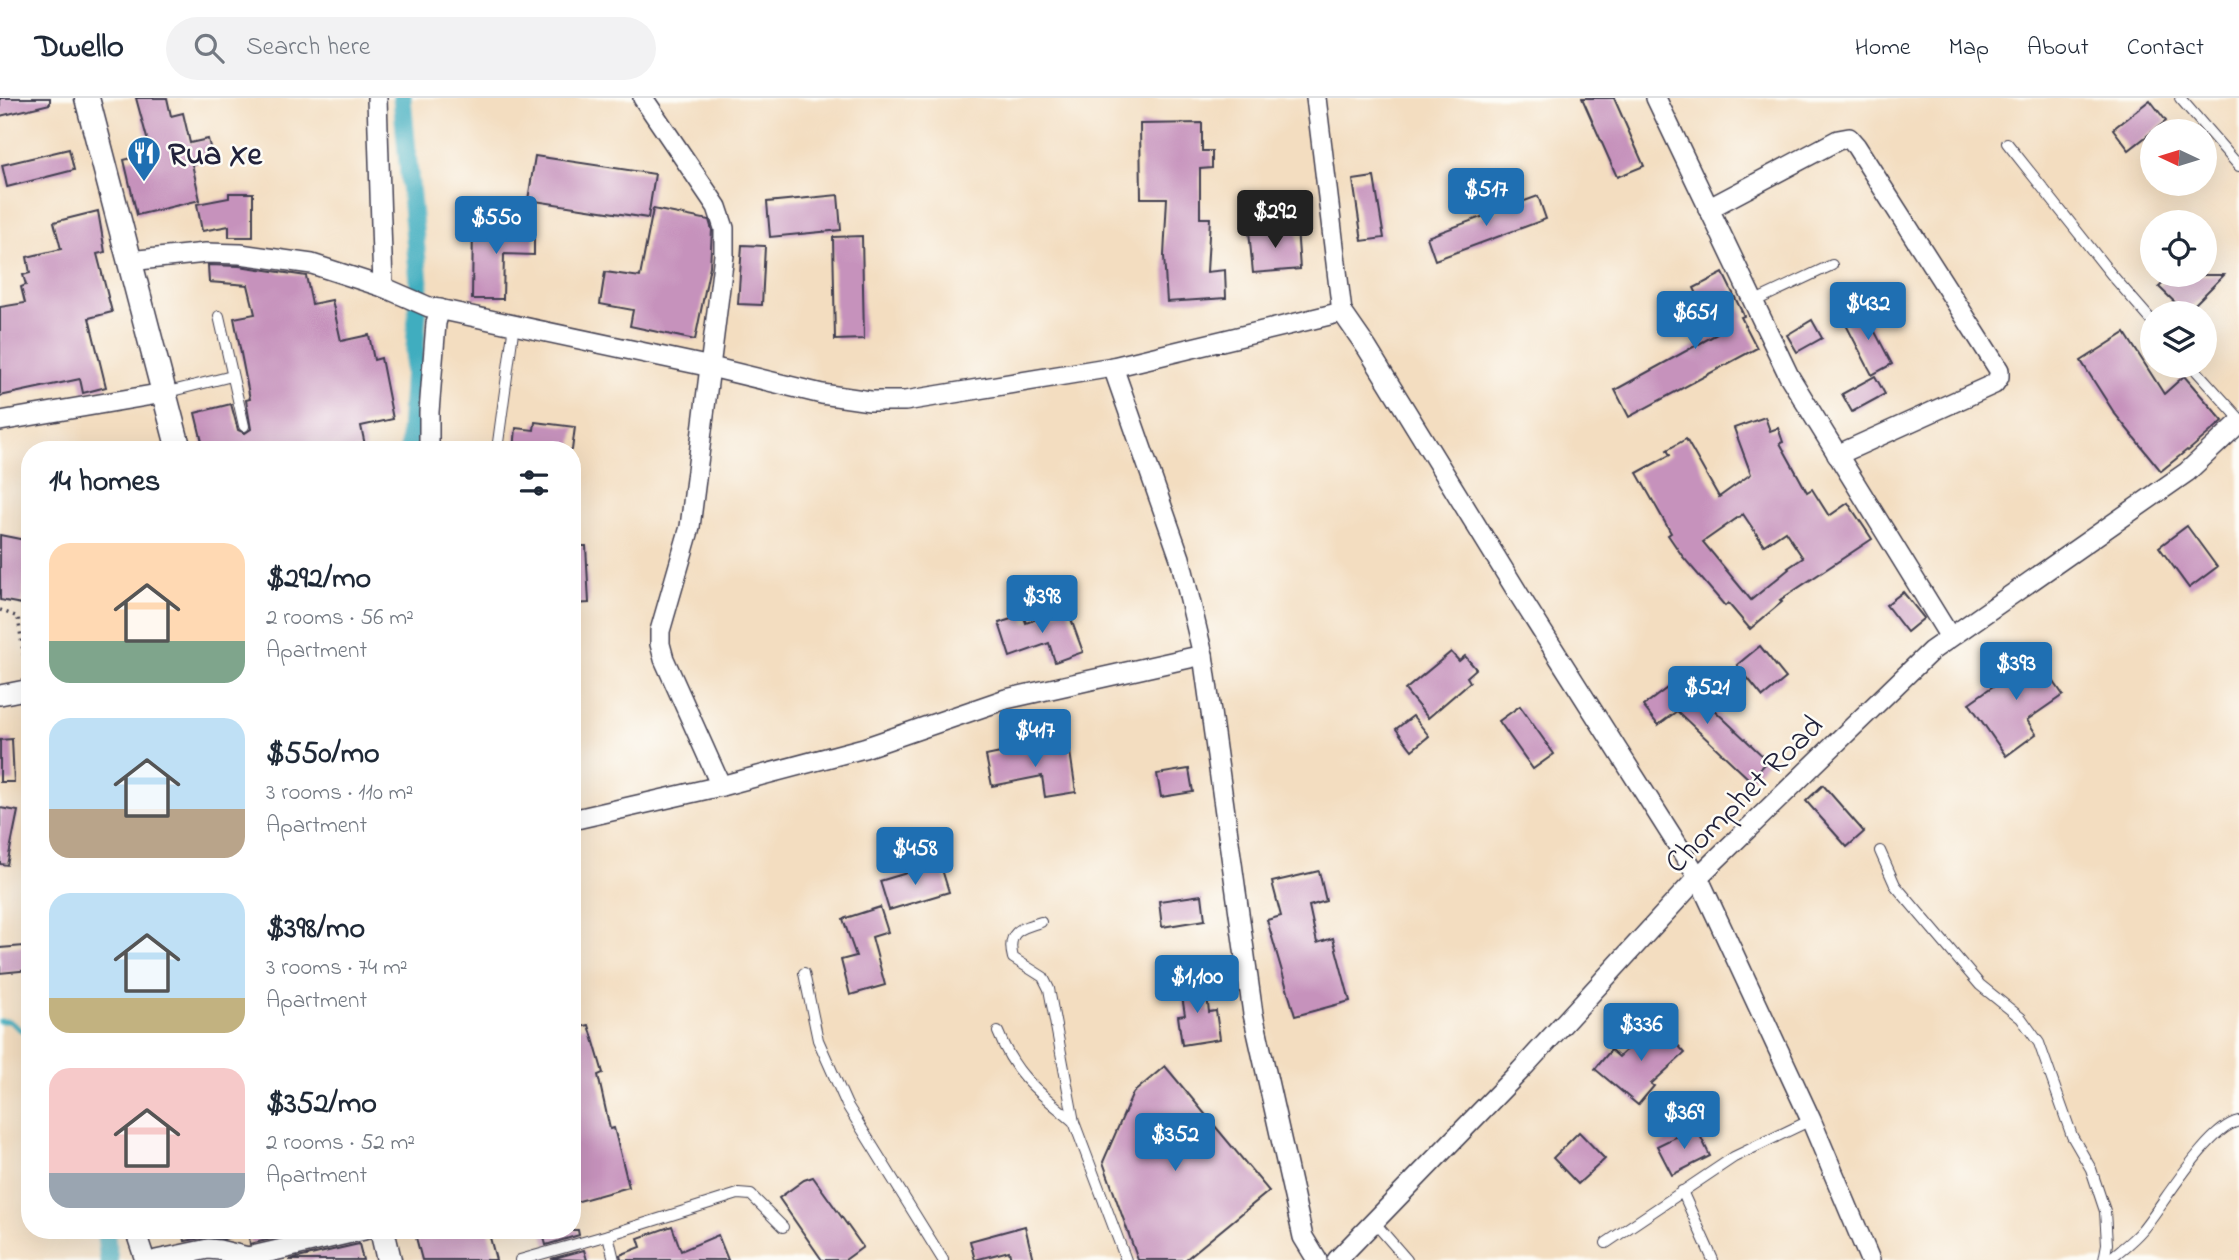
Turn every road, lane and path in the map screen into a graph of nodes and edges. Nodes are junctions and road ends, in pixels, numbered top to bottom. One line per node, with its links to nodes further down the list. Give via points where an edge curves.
1 (87, 98): 10 (street)
2 (377, 98): 12 (street)
3 (643, 98): 19 (street, via 717,206 724,228)
4 (1317, 98): 16 (street)
5 (1656, 98): 9 (street)
6 (2180, 98): 8 (lane)
7 (2007, 144): 14 (lane)
8 (2239, 166)
9 (1708, 209): 13 (street); 30 (street, via 1849,138 1999,370 1994,384)
10 (130, 261): 12 (street, via 240,254 312,264); 23 (street)
11 (1832, 265): 13 (lane)
12 (383, 287): 15 (street)
13 (1753, 302): 30 (street, via 1789,376)
14 (2140, 307)
15 (435, 308): 18 (street); 28 (street)
16 (1342, 312): 20 (street); 40 (street)
17 (219, 316): 21 (lane)
18 (514, 324): 19 (street); 29 (lane)
19 (711, 367): 20 (street, via 870,401 905,401); 37 (street, via 690,527 660,644)
20 (1113, 367): 34 (street, via 1180,558)
21 (233, 376): 23 (lane); 26 (lane)
22 (2202, 378): 25 (lane)
23 (164, 393): 24 (street); 27 (street)
24 (0, 421)
25 (2239, 421): 32 (street, Chomphet Road, via 2187,472)
26 (244, 426)
27 (176, 441)
28 (429, 441)
29 (498, 441)
30 (1837, 455): 32 (street)
31 (0, 610): 33 (path, via 18,617)
32 (1950, 636): 40 (street, Chomphet Road)
33 (21, 637)
34 (1203, 655): 37 (street, via 1006,699 864,748); 63 (street, via 1253,1014 1303,1237)
35 (21, 691): 36 (street)
36 (0, 695)
37 (721, 786): 38 (street)
38 (581, 818)
39 (1880, 850): 68 (lane, via 1895,885 1980,985 2021,1018 2039,1043 2105,1212)
40 (1698, 877): 44 (street); 48 (street, Chomphet Road)
41 (1041, 922): 46 (lane, via 1022,928 1010,946 1013,958 1043,977 1049,989)
42 (804, 973): 61 (lane, via 818,1040 847,1105)
43 (998, 1031): 46 (lane, via 1025,1080)
44 (1811, 1120): 47 (lane, via 1734,1157); 67 (street)
45 (2239, 1121): 69 (lane, via 2230,1123 2197,1155 2140,1233)
46 (1074, 1122): 62 (lane)
47 (1682, 1191): 54 (lane); 66 (lane)
48 (1374, 1222): 64 (street, Chomphet Road); 65 (lane)
49 (783, 1227): 50 (lane, via 751,1195 738,1194)
50 (608, 1236): 59 (lane); 60 (lane)
51 (138, 1239): 56 (street)
52 (328, 1239): 55 (street)
53 (384, 1239): 58 (street)
54 (1606, 1243)
55 (248, 1259): 57 (street, via 208,1249)
56 (145, 1260)
57 (156, 1260)
58 (389, 1260)
59 (520, 1260)
60 (614, 1260)
61 (943, 1260)
62 (1126, 1260)
63 (1317, 1260)
64 (1337, 1260)
65 (1408, 1260)
66 (1713, 1260)
67 (1870, 1260)
68 (2104, 1260)
69 (2109, 1260)

